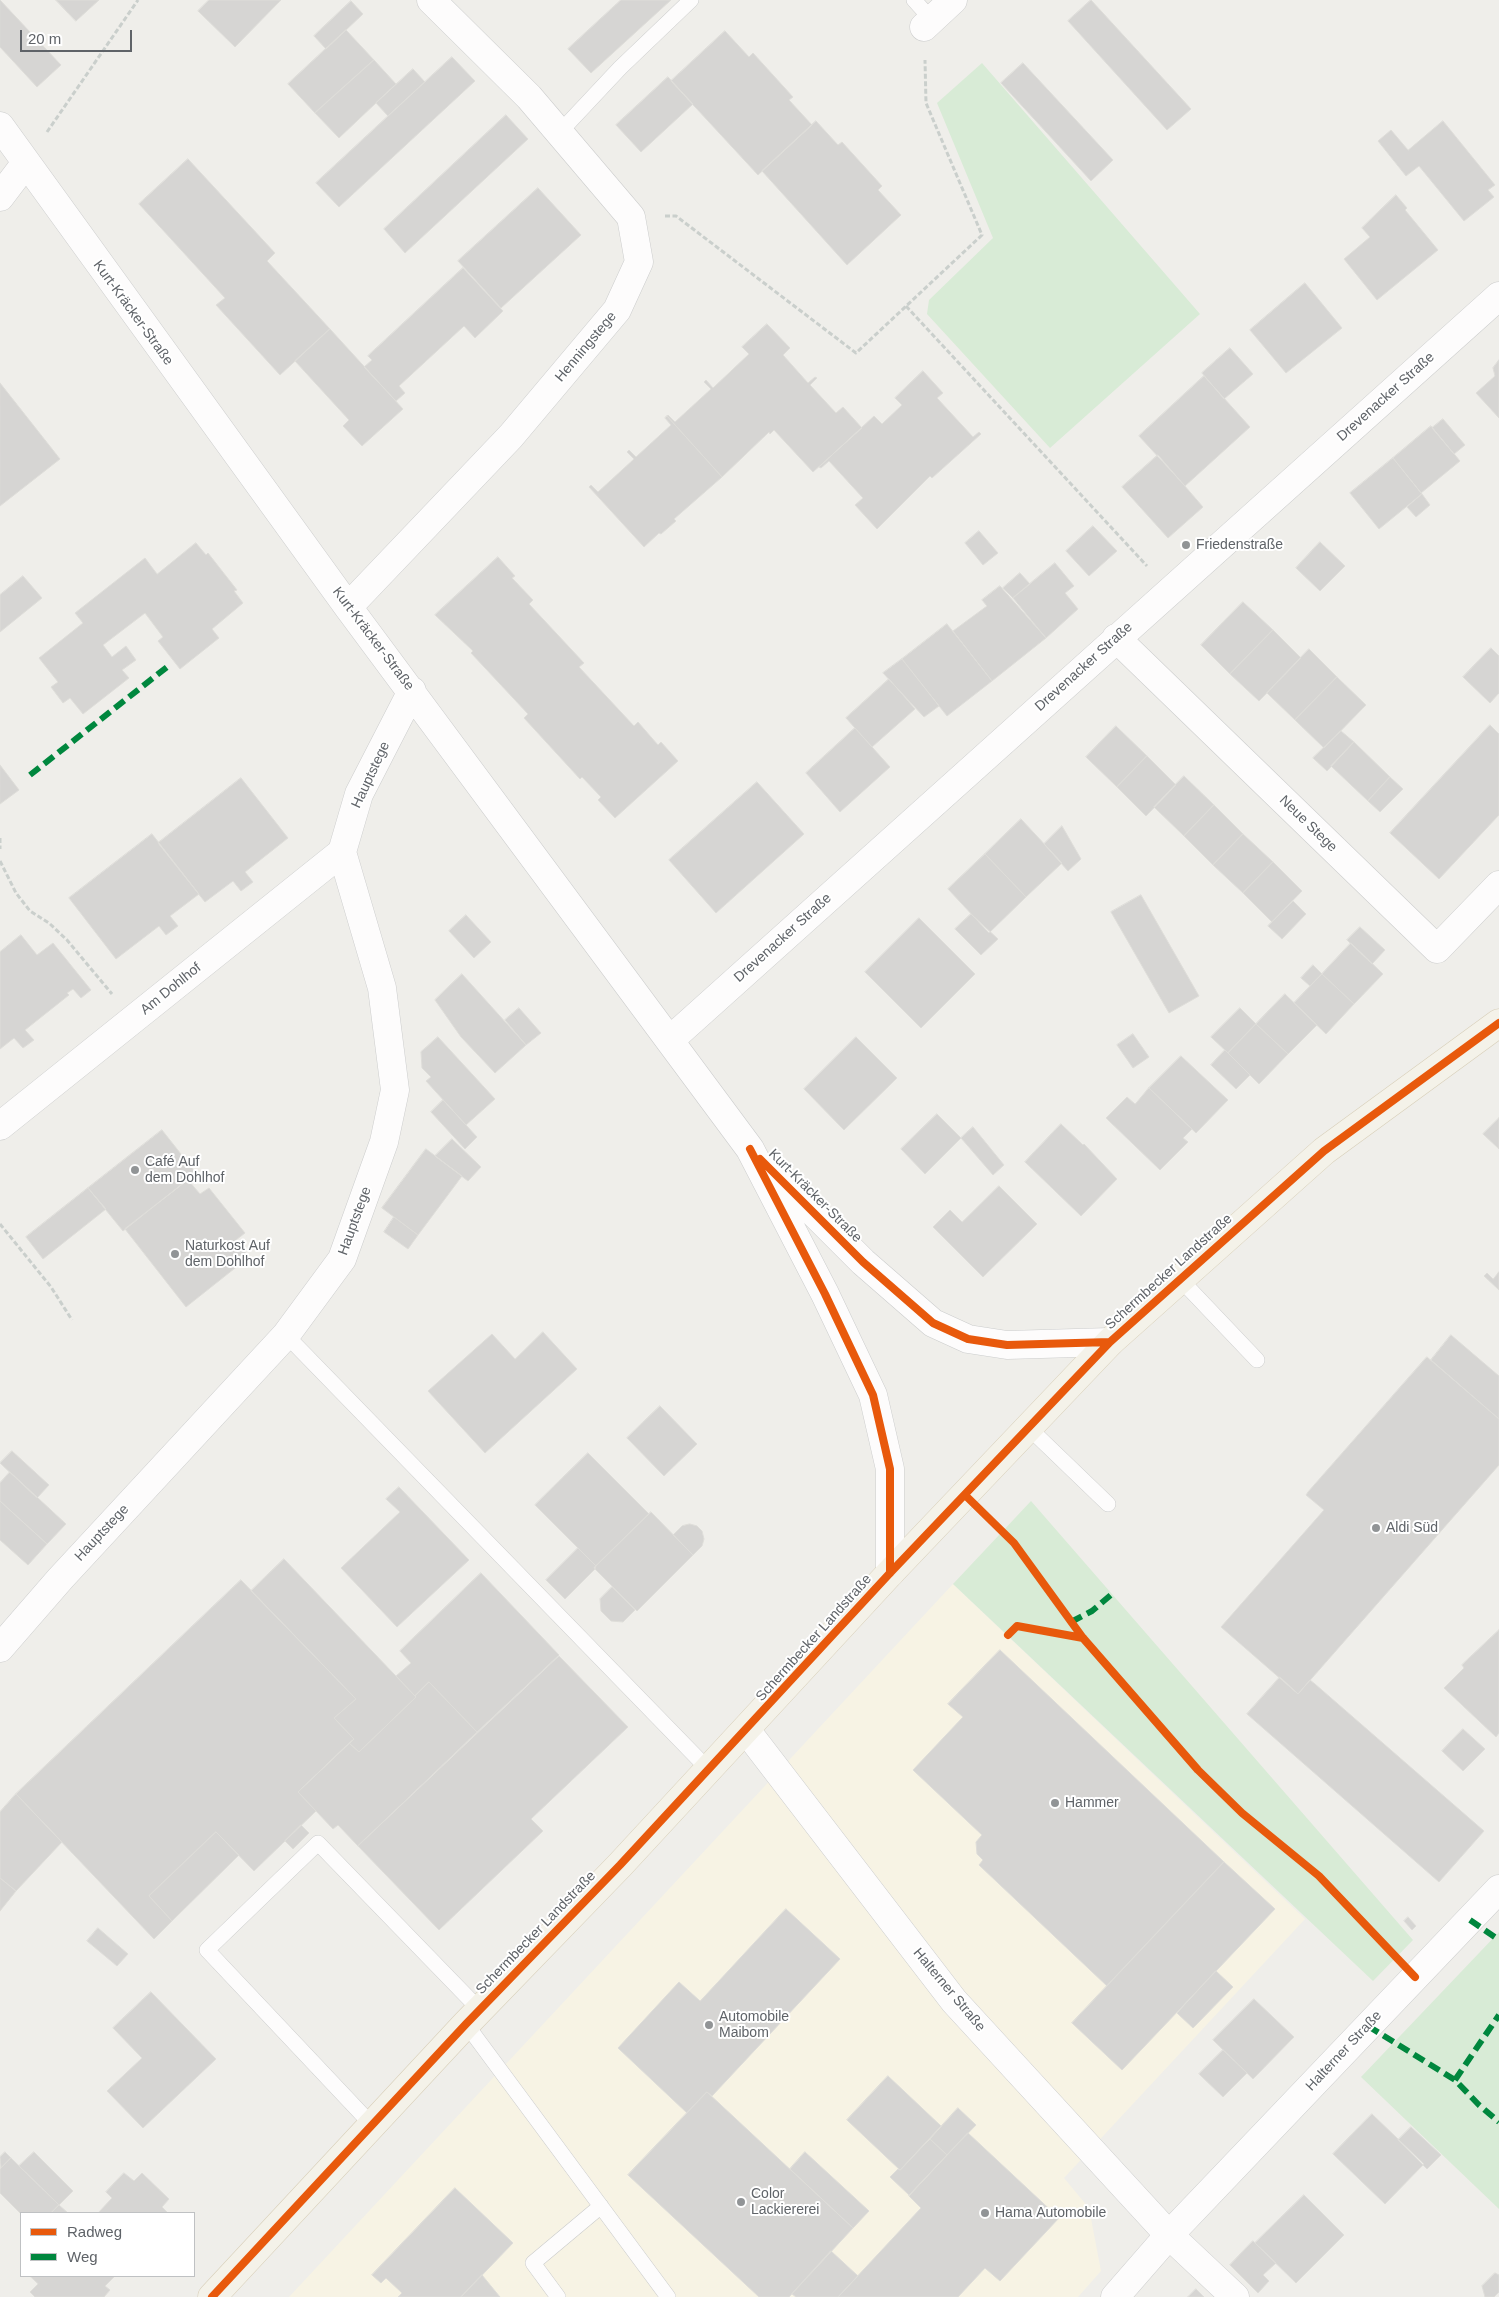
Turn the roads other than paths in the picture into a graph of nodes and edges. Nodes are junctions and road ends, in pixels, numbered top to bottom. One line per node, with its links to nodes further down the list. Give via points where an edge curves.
1 (431, 0): 7 (street, via 528,97)
2 (691, 0): 7 (lane)
3 (914, 0): 5 (lane)
4 (953, 0): 5 (street)
5 (928, 23)
6 (0, 126): 8 (street, Kurt-Kräcker-Straße)
7 (559, 133): 11 (street, Henningstege, via 631,217 639,262 617,310 511,436)
8 (25, 164): 9 (street); 11 (street, Kurt-Kräcker-Straße)
9 (0, 197)
10 (1499, 296): 12 (street, Drevenacker Straße)
11 (348, 607): 13 (street, Kurt-Kräcker-Straße)
12 (1116, 638): 15 (street, Neue Stege, via 1437,949); 17 (street, Drevenacker Straße)
13 (412, 691): 14 (street, Hauptstege, via 359,794); 17 (street, Kurt-Kräcker-Straße)
14 (342, 852): 18 (street, Am Dohlhof); 21 (street, Hauptstege, via 382,988 395,1090 384,1142 342,1260)
15 (1499, 885)
16 (1499, 1023): 20 (main road, Schermbecker Landstraße, via 1324,1151)
17 (670, 1040): 19 (street, Kurt-Kräcker-Straße)
18 (0, 1126)
19 (750, 1149): 22 (street, Kurt-Kräcker-Straße, via 863,1262 932,1323 968,1339 1008,1345); 26 (street, Kurt-Kräcker-Straße, via 873,1395 890,1469)
20 (1180, 1279): 22 (main road, Schermbecker Landstraße); 23 (lane)
21 (286, 1335): 27 (street, Hauptstege); 29 (lane)
22 (1110, 1342): 24 (main road, Schermbecker Landstraße)
23 (1257, 1360)
24 (1028, 1427): 25 (lane); 26 (main road, Schermbecker Landstraße)
25 (1108, 1504)
26 (890, 1573): 28 (main road, Schermbecker Landstraße)
27 (0, 1648)
28 (746, 1730): 29 (main road, Schermbecker Landstraße); 34 (street, Halterner Straße, via 954,2001)
29 (709, 1770): 31 (main road, Schermbecker Landstraße)
30 (1499, 1889): 34 (street, Halterner Straße)
31 (472, 2016): 32 (main road, Schermbecker Landstraße); 32 (lane, via 318,1843 208,1950); 33 (lane)
32 (372, 2125): 35 (main road, Schermbecker Landstraße)
33 (601, 2206): 36 (lane, via 533,2263); 37 (lane)
34 (1169, 2235): 38 (street, Halterner Straße); 39 (street, Halterner Straße)
35 (212, 2297)
36 (558, 2297)
37 (668, 2297)
38 (1115, 2297)
39 (1235, 2297)

